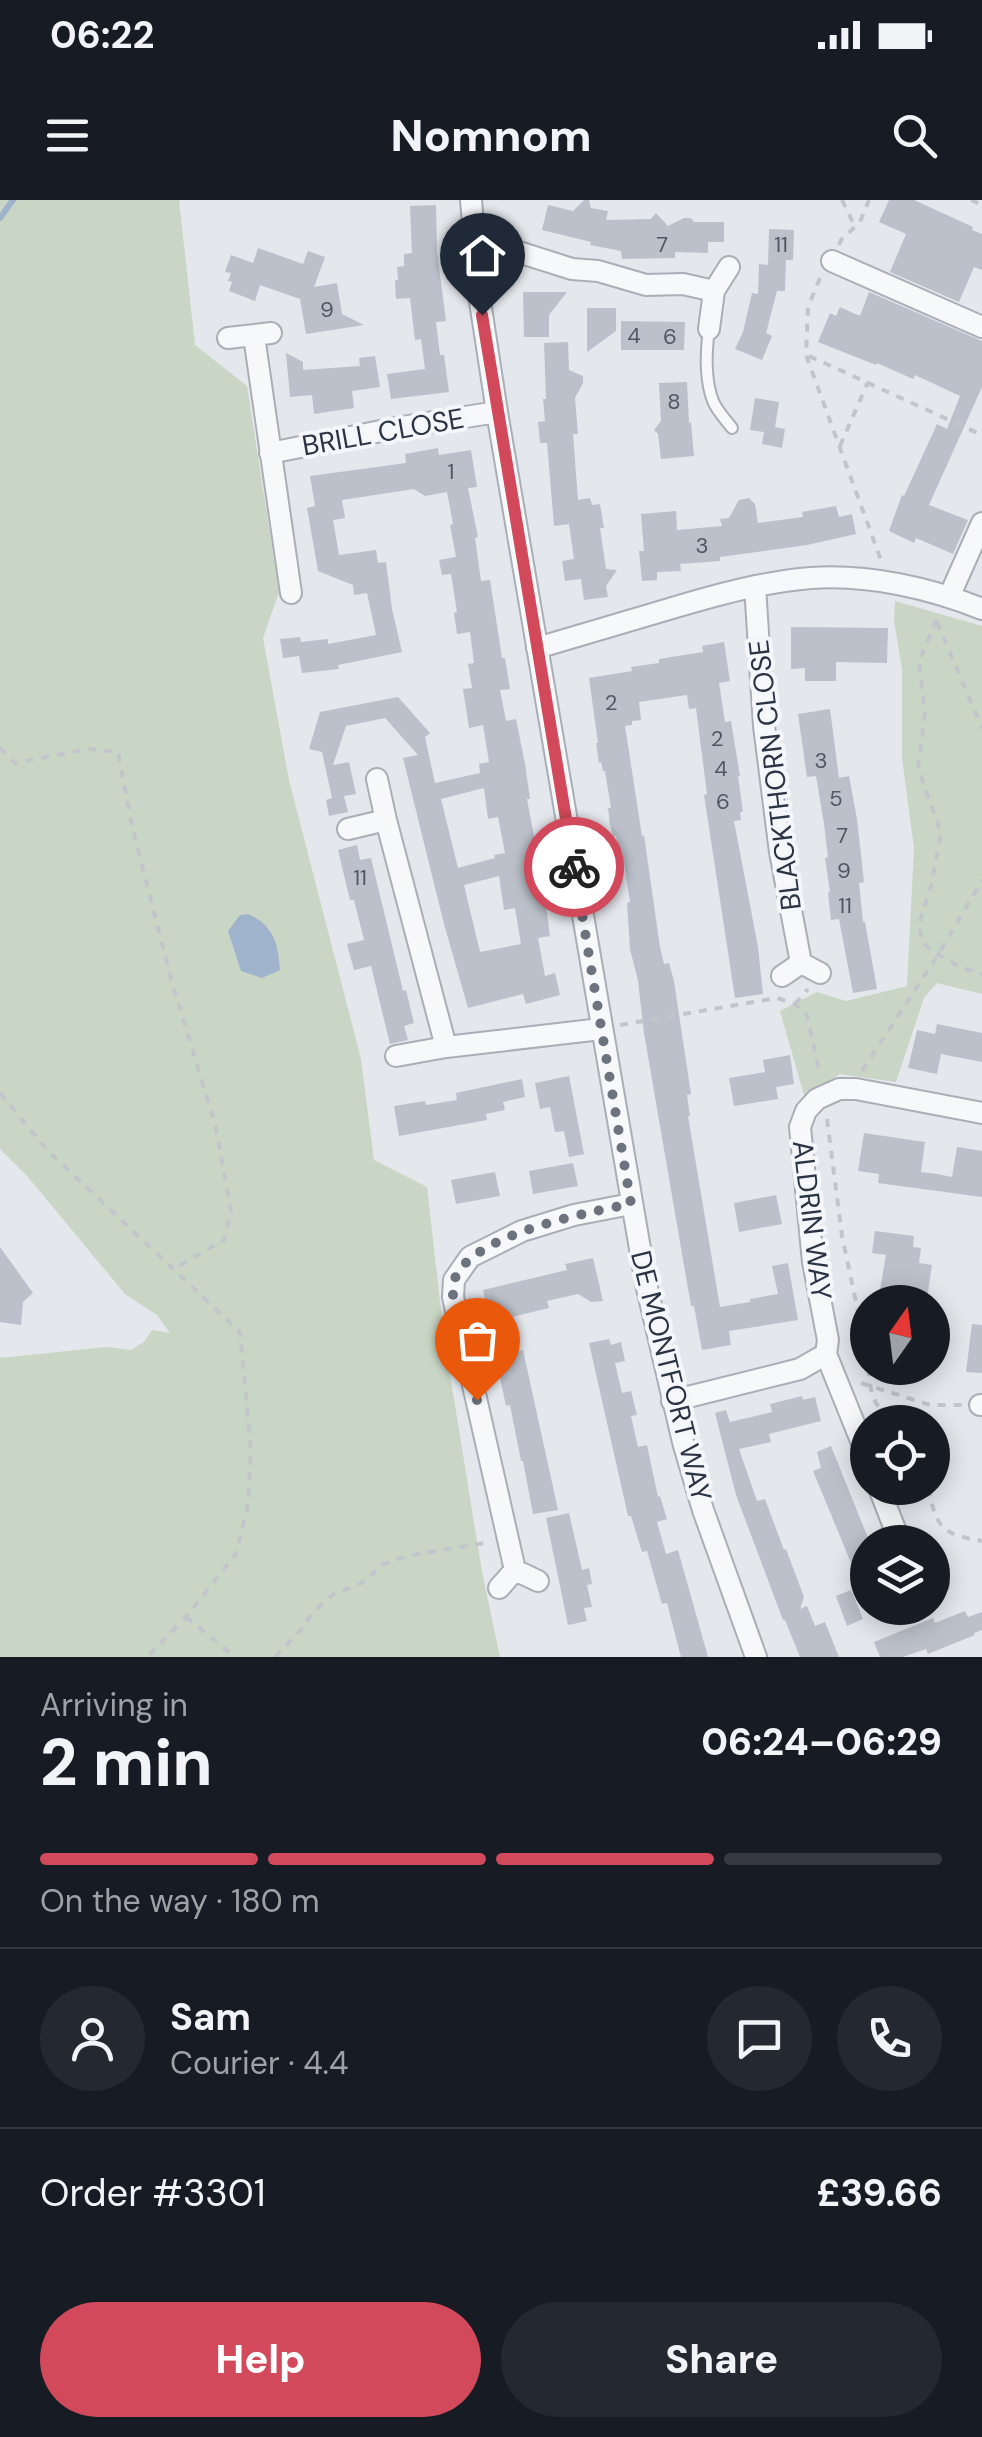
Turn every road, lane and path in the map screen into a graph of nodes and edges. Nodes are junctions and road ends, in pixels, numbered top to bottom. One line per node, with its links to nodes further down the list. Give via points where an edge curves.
1 (470, 200): 7 (street, DE MONTFORT WAY)
2 (842, 200): 6 (path)
3 (869, 200): 6 (path)
4 (971, 200): 5 (path)
5 (982, 205)
6 (855, 227): 8 (path)
7 (474, 251): 10 (street, via 506,248 646,285); 16 (street, DE MONTFORT WAY)
8 (832, 260): 11 (street); 14 (path, via 808,306)
9 (729, 267): 10 (street)
10 (714, 292): 12 (street)
11 (982, 327)
12 (709, 329): 17 (lane, via 714,404)
13 (228, 338): 20 (street, BRILL CLOSE, via 263,334)
14 (806, 356): 15 (path); 19 (path)
15 (868, 382): 18 (path); 19 (path)
16 (497, 412): 20 (street, BRILL CLOSE); 28 (street, DE MONTFORT WAY)
17 (732, 428)
18 (982, 435)
19 (840, 446): 22 (path)
20 (270, 453): 24 (street, BRILL CLOSE)
21 (982, 523): 25 (street)
22 (883, 583): 23 (street, via 815,578); 25 (street)
23 (755, 586): 28 (street); 36 (street, BLACKTHORN CLOSE, via 764,726)
24 (291, 593)
25 (946, 596): 26 (street); 27 (path)
26 (982, 610)
27 (936, 620): 29 (path); 35 (path, via 919,662 924,713 918,768 942,833 919,924 922,942)
28 (538, 648): 40 (street, DE MONTFORT WAY)
29 (982, 726)
30 (0, 748): 47 (path, via 15,763 89,749 118,752 161,940 216,1128 231,1212 224,1240)
31 (377, 779): 32 (street)
32 (386, 820): 33 (street); 41 (street)
33 (348, 828)
34 (982, 880): 35 (path)
35 (938, 955): 38 (path); 43 (path)
36 (800, 962): 37 (street); 39 (street)
37 (820, 973)
38 (982, 974)
39 (782, 976)
40 (601, 1029): 41 (street); 46 (street, DE MONTFORT WAY)
41 (446, 1047): 42 (street)
42 (396, 1056)
43 (856, 1089): 45 (street); 48 (street, ALDRIN WAY, via 817,1098 800,1127)
44 (0, 1093): 47 (path, via 48,1151)
45 (982, 1113)
46 (631, 1204): 52 (street, DE MONTFORT WAY); 56 (street, via 522,1232 470,1257 454,1280)
47 (175, 1268): 61 (path, via 240,1332 251,1450 236,1554)
48 (826, 1354): 49 (street, ALDRIN WAY); 52 (street, via 800,1369)
49 (837, 1379): 50 (path); 54 (street, ALDRIN WAY)
50 (850, 1381)
51 (872, 1385): 53 (path, via 930,1406)
52 (672, 1402): 65 (street, DE MONTFORT WAY)
53 (981, 1405)
54 (850, 1412)
55 (932, 1505): 57 (path, via 944,1529)
56 (508, 1539): 58 (street); 64 (path, via 381,1565 332,1595)
57 (982, 1540)
58 (515, 1570): 59 (street); 60 (street)
59 (538, 1581)
60 (499, 1588)
61 (186, 1617): 62 (path); 63 (path)
62 (147, 1657)
63 (235, 1657)
64 (275, 1657)
65 (756, 1657)

